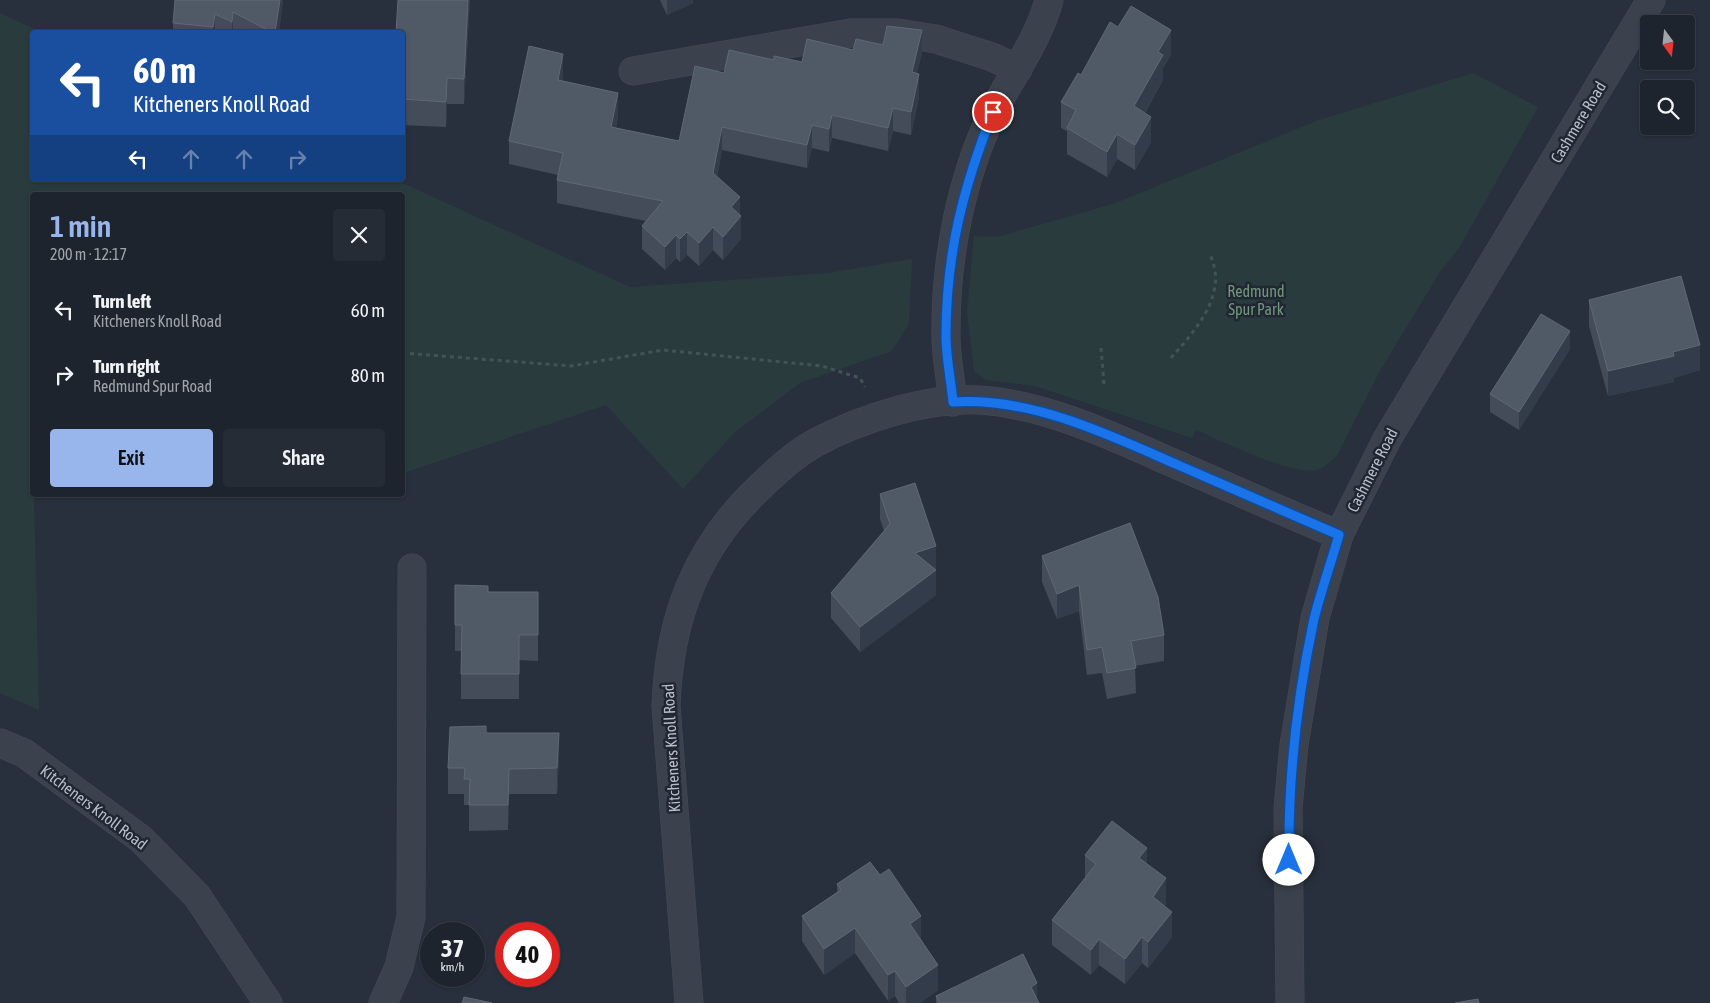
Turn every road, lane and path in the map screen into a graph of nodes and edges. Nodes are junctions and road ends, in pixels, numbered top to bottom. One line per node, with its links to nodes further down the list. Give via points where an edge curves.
1 (1049, 0): 3 (street)
2 (1651, 0): 12 (street, Cashmere Road, via 1387,439)
3 (1018, 69): 4 (street, via 936,39 898,33 852,33); 10 (street, via 993,112 973,162 951,252 946,339)
4 (633, 71)
5 (1209, 253): 8 (path, via 1216,266 1211,303 1201,322)
6 (1101, 348): 9 (path)
7 (405, 353): 11 (path, via 571,366 663,350 822,366 860,378)
8 (1171, 358)
9 (1104, 384)
10 (953, 402): 11 (street, Kitcheners Knoll Road); 12 (street, Kitcheners Knoll Road, via 978,400 1002,403 1088,427)
11 (882, 416): 17 (street, Kitcheners Knoll Road, via 813,444 779,469 723,528 700,561 687,592 667,667 666,706)
12 (1339, 535): 18 (street, Cashmere Road, via 1314,618 1294,745 1288,808)
13 (412, 568): 16 (street, via 411,917 399,967)
14 (0, 743): 15 (street, Kitcheners Knoll Road, via 24,754 141,839 197,896)
15 (268, 1003)
16 (383, 1003)
17 (689, 1003)
18 (1290, 1003)

